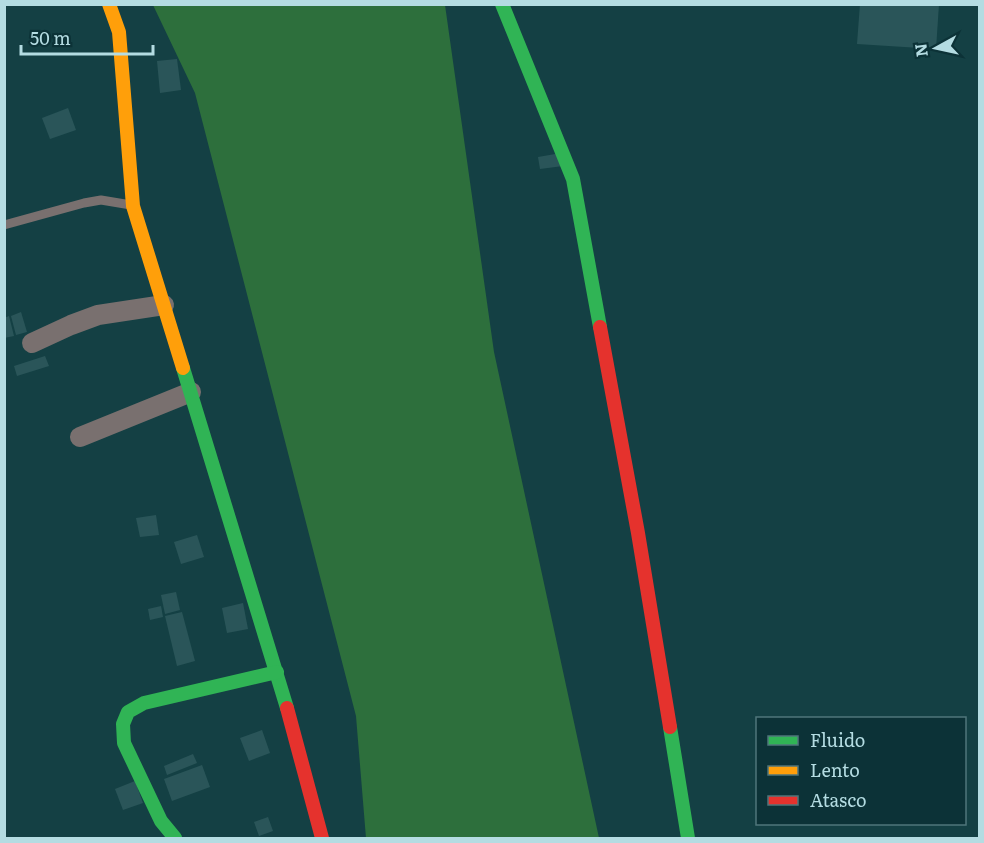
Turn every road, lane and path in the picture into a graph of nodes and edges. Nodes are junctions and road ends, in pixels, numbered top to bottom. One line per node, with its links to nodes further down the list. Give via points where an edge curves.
1 (502, 4): 12 (street, via 573,179 638,533)
2 (108, 5): 3 (street, via 119,32)
3 (133, 206): 4 (lane, via 101,200 84,202); 5 (street)
4 (4, 225)
5 (164, 305): 6 (street, via 98,315); 7 (street)
6 (32, 343)
7 (190, 392): 8 (street); 9 (street)
8 (80, 437)
9 (277, 672): 10 (street, via 144,703 128,712 123,724 124,743 161,821); 11 (street)
10 (175, 838)
11 (322, 838)
12 (688, 838)

